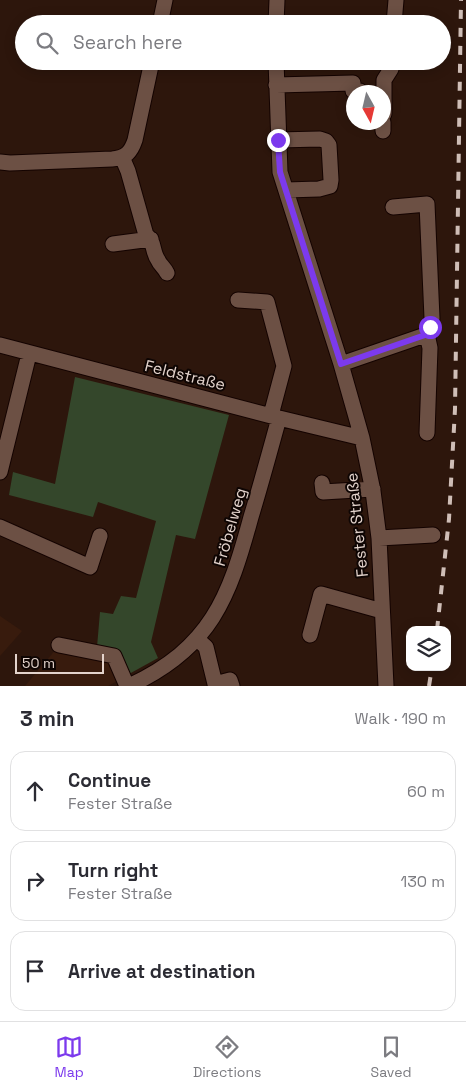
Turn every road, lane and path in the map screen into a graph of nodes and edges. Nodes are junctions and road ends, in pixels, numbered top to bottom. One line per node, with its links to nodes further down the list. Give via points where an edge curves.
1 (165, 0): 4 (street)
2 (277, 0): 5 (street)
3 (396, 0): 6 (street)
4 (162, 15)
5 (276, 15)
6 (395, 15)
7 (150, 70): 14 (street, via 136,140 130,152)
8 (276, 70): 10 (street, Fester Straße)
9 (390, 70): 12 (street)
10 (276, 85): 11 (street); 13 (street, Fester Straße)
11 (353, 85)
12 (384, 85)
13 (278, 140): 16 (street, Fester Straße, via 280,172); 16 (street, via 320,139 329,145 330,186)
14 (122, 157): 15 (street); 18 (street, via 146,235)
15 (0, 162)
16 (286, 190): 25 (street, Fester Straße)
17 (393, 207): 22 (street, via 427,204 432,318)
18 (151, 238): 19 (street); 20 (street, via 158,261)
19 (113, 244)
20 (167, 273)
21 (238, 300): 26 (street, Fröbelweg, via 267,302 284,366)
22 (428, 334): 25 (street); 27 (street)
23 (0, 345): 24 (street, Feldstraße)
24 (29, 354): 26 (street, Feldstraße); 29 (street)
25 (341, 364): 28 (street, Fester Straße)
26 (275, 416): 28 (street, Feldstraße); 38 (street, Fröbelweg, via 240,559 222,603)
27 (427, 433)
28 (362, 438): 31 (street, Fester Straße)
29 (0, 472)
30 (322, 483): 31 (street, via 323,492)
31 (373, 489): 35 (street, Fester Straße)
32 (0, 527): 33 (street, via 90,568)
33 (100, 536)
34 (433, 536): 35 (street)
35 (379, 538): 36 (street, Fester Straße)
36 (382, 611): 37 (street, via 321,594); 42 (street, Fester Straße)
37 (310, 635)
38 (197, 639): 40 (street, Fröbelweg, via 148,677); 41 (street, via 206,647 215,684 230,680)
39 (59, 645): 40 (street, Fröbelweg, via 114,656)
40 (128, 686)
41 (232, 686)
42 (386, 686)

